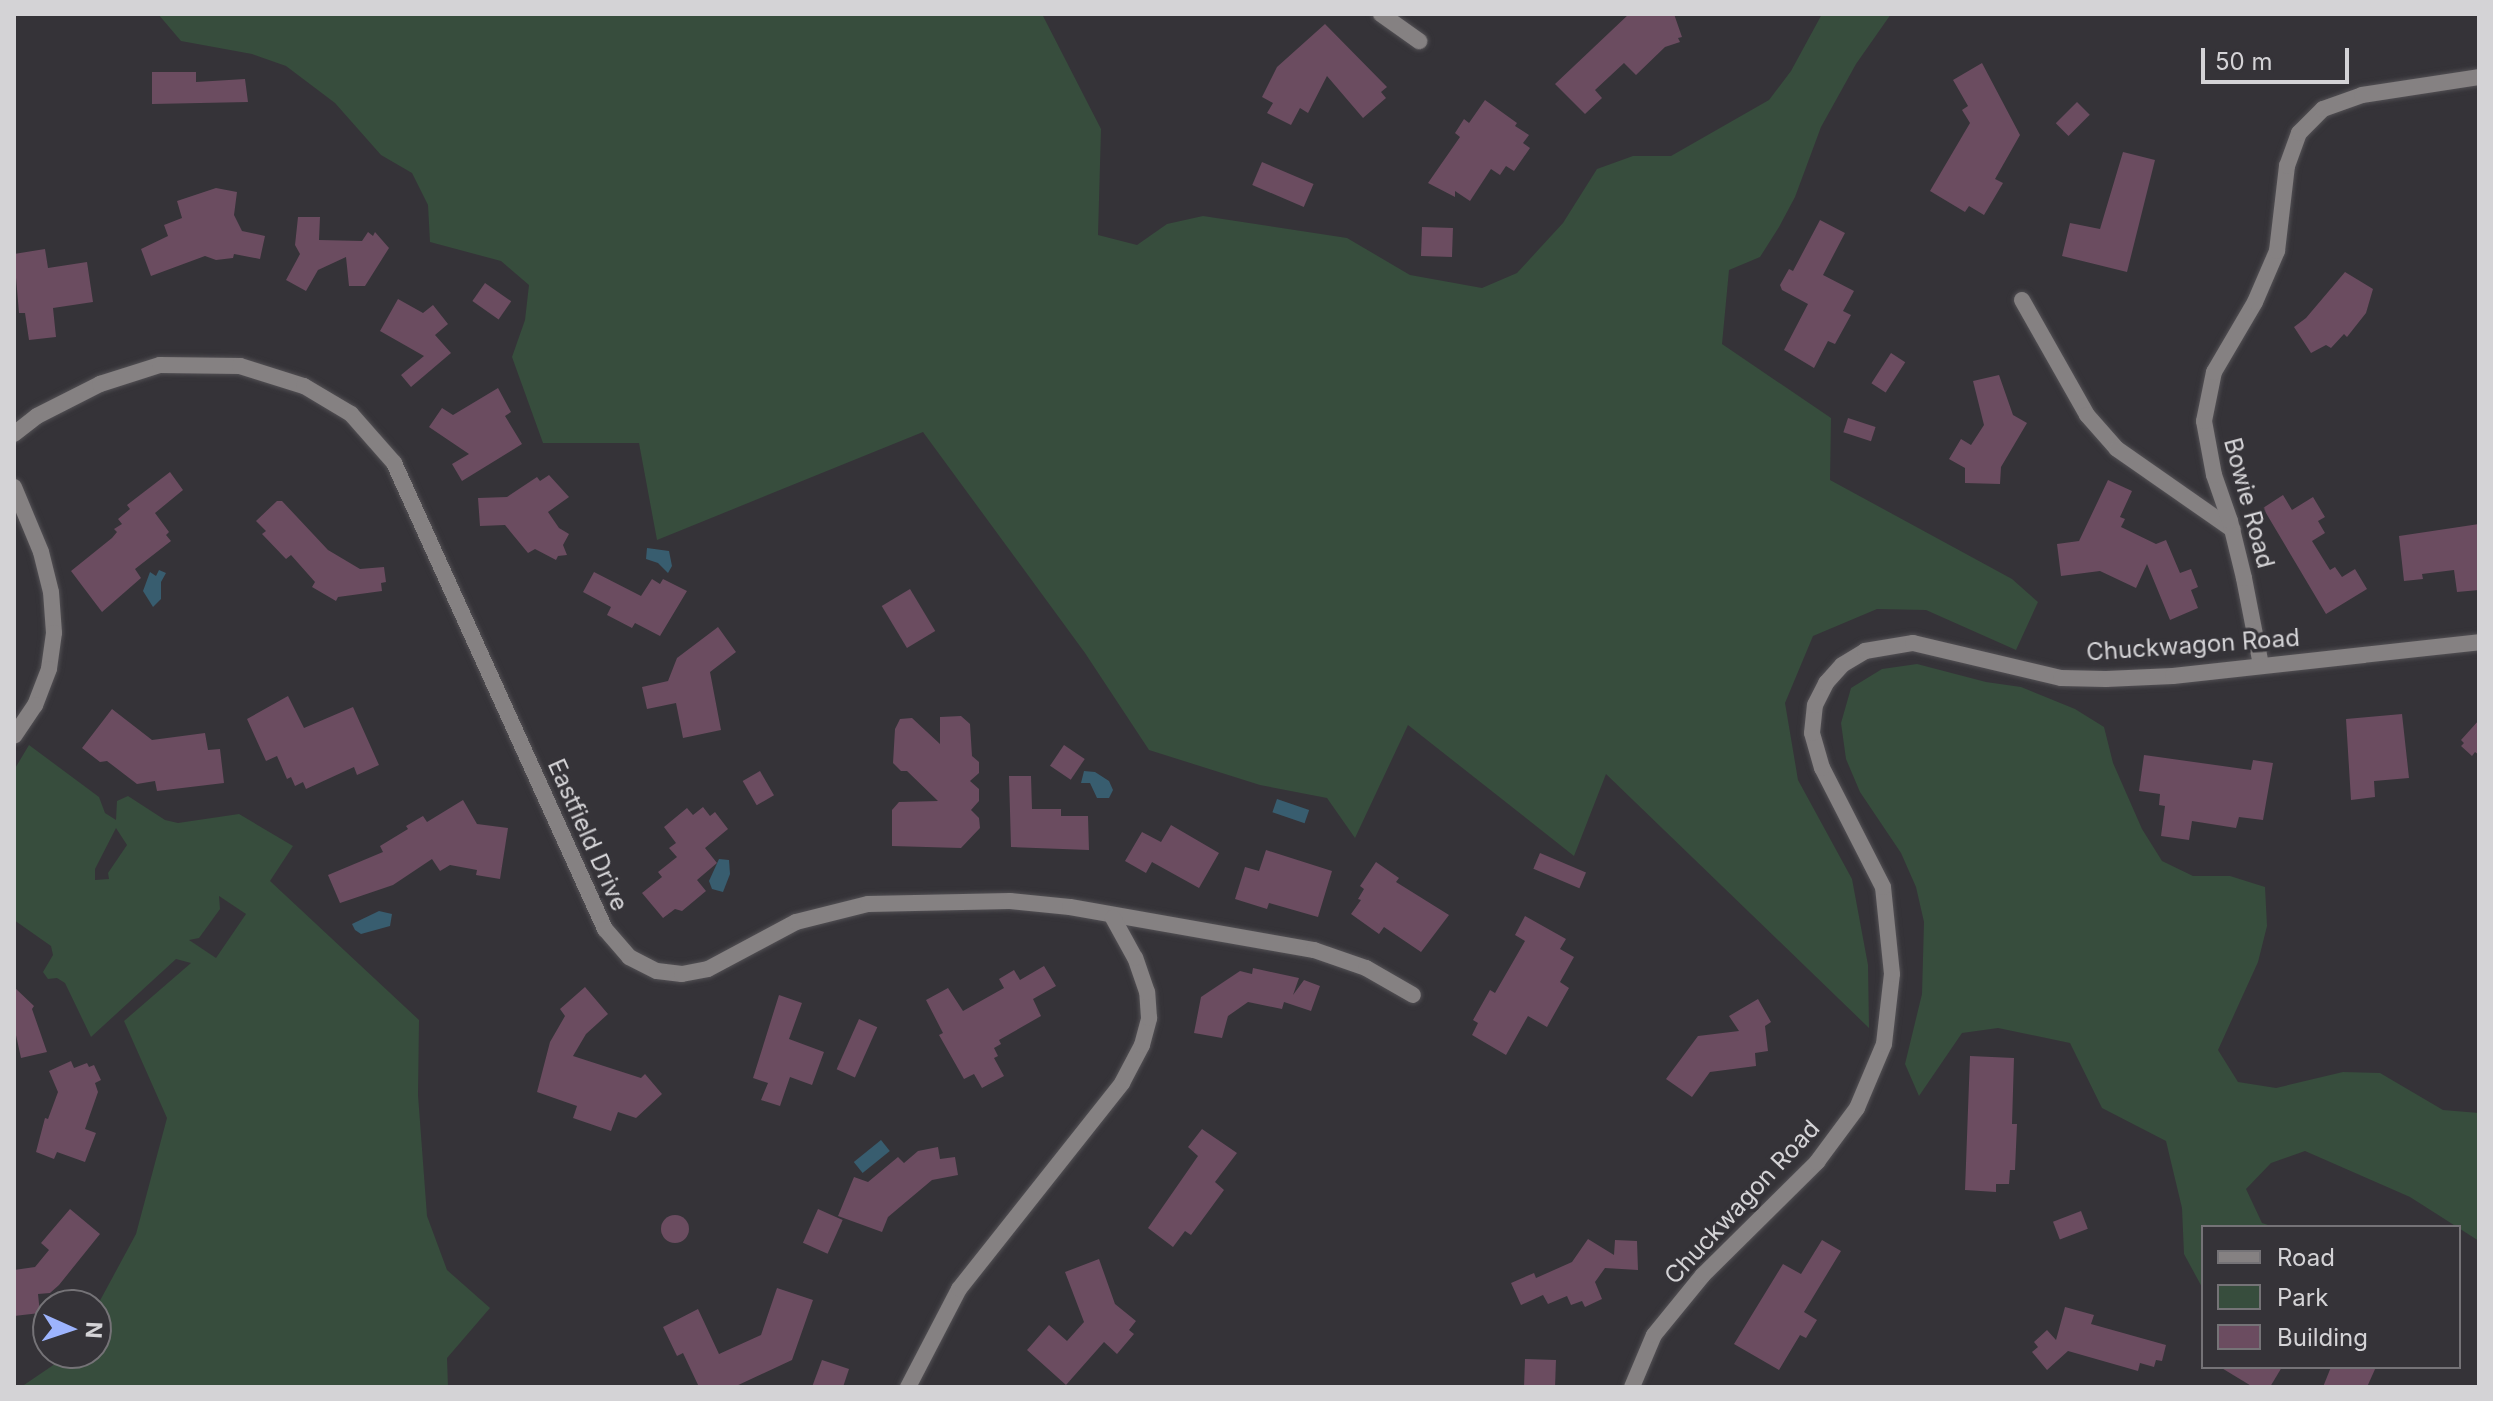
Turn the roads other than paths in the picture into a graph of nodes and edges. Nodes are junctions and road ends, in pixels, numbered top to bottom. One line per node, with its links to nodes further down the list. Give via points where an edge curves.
1 (1381, 14): 2 (street)
2 (1419, 41)
3 (2479, 77): 7 (street, Bowie Road, via 2362,95 2323,109 2299,133 2287,166 2277,251 2255,302 2214,372 2204,421 2214,475)
4 (2022, 300): 7 (street, via 2087,415 2117,449)
5 (14, 434): 11 (street, Eastfield Drive, via 37,416 100,384 160,365 240,366 304,386 351,414 394,463 605,929 629,957 657,971 708,969 796,922 868,904 1010,901)
6 (14, 487): 10 (street, via 41,552 54,633 40,693)
7 (2233, 530): 9 (street, Bowie Road)
8 (2479, 642): 9 (street, Chuckwagon Road)
9 (2261, 665): 14 (street, Chuckwagon Road, via 2173,676 2061,678 1913,643 1865,651 1826,683 1815,705 1812,733 1822,768 1883,887 1892,974 1884,1044 1849,1119 1817,1162 1703,1275 1654,1335)
10 (14, 736)
11 (1113, 918): 12 (street, Eastfield Drive, via 1314,950 1366,968); 13 (street, via 1147,992 1149,1018 1142,1045 1122,1083 959,1289)
12 (1413, 995)
13 (908, 1387)
14 (1632, 1387)

